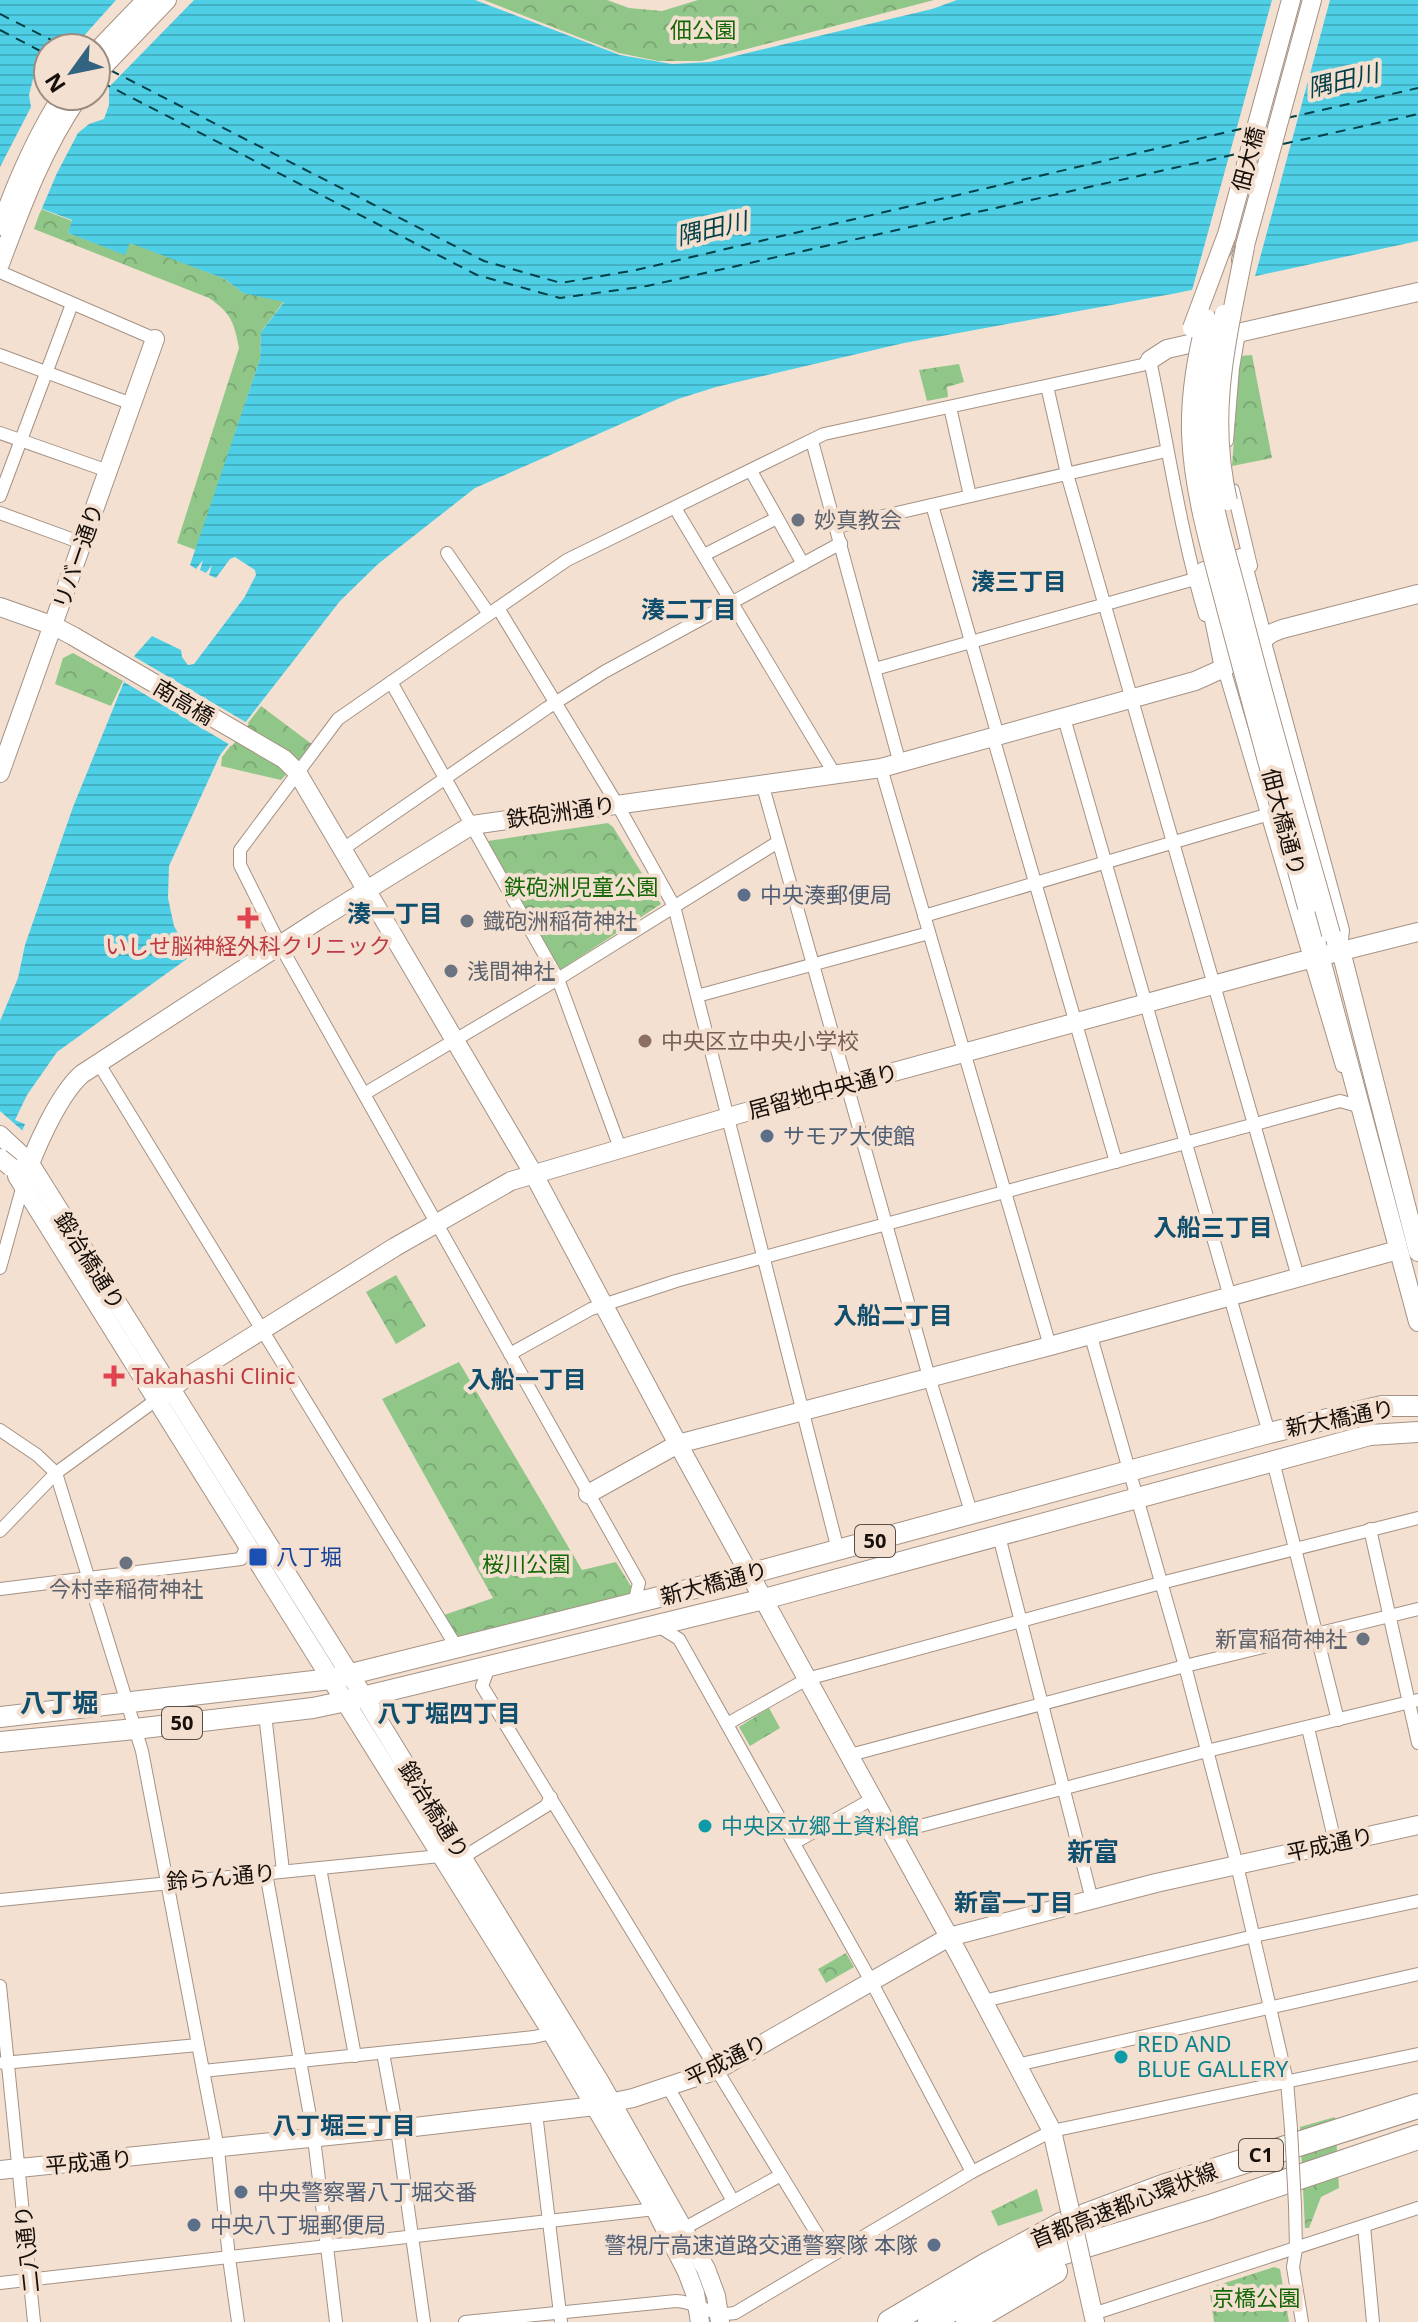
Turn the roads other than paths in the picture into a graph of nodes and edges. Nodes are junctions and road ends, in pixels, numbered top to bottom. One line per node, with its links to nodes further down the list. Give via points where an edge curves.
1 (146, 0): 5 (street)
2 (167, 0): 6 (street)
3 (1291, 0): 10 (street, 佃大橋)
4 (1312, 0): 11 (street, 佃大橋)
5 (112, 35)
6 (112, 57)
7 (52, 112): 9 (street, via 20,173)
8 (68, 112): 12 (street, via 34,176)
9 (0, 229)
10 (1226, 237): 16 (street, 佃大橋, bridge); 44 (street, bridge, via 1192,327 1179,395 1183,474)
11 (1245, 247): 16 (street, 佃大橋, bridge); 51 (street, bridge, via 1218,416 1222,474)
12 (0, 264)
13 (0, 272): 15 (street)
14 (1418, 292): 17 (street)
15 (72, 304): 18 (street); 21 (street)
16 (1215, 316): 81 (street, 佃大橋通り, bridge, via 1205,398 1209,470 1246,627 1331,934); 82 (street, 佃大橋通り, bridge, via 1195,364 1195,473 1307,907)
17 (1239, 333): 20 (street, via 1167,349); 51 (street, via 1226,462 1262,612)
18 (155, 339): 23 (street, リバー通り)
19 (0, 355): 21 (street)
20 (1150, 360): 22 (street); 28 (street)
21 (47, 372): 23 (street); 26 (street)
22 (1047, 386): 24 (street); 31 (street)
23 (132, 404): 29 (street, リバー通り)
24 (950, 407): 27 (street); 33 (street)
25 (0, 433): 26 (street)
26 (21, 441): 29 (street); 32 (street)
27 (812, 441): 30 (street); 38 (street)
28 (1166, 451): 31 (street); 44 (street)
29 (108, 471): 39 (street, リバー通り)
30 (751, 471): 35 (street); 37 (street)
31 (1067, 474): 33 (street); 47 (street)
32 (0, 496)
33 (970, 496): 34 (street)
34 (932, 505): 38 (street); 52 (street)
35 (675, 508): 42 (street); 49 (street, via 567,560)
36 (0, 513): 39 (street)
37 (777, 518): 42 (street); 43 (street)
38 (836, 527): 40 (street)
39 (82, 543): 50 (street, リバー通り)
40 (841, 543): 43 (street); 54 (street)
41 (447, 553): 49 (street)
42 (704, 555): 46 (street)
43 (803, 564): 46 (street)
44 (1199, 575): 47 (street); 53 (street)
45 (1418, 594): 51 (street, 鉄砲洲通り, via 1282,629)
46 (733, 602): 57 (street); 64 (street)
47 (1106, 604): 52 (street); 56 (street)
48 (0, 607): 50 (street, 南高橋)
49 (493, 611): 55 (street); 57 (street)
50 (54, 626): 62 (street, 南高橋, via 284,759); 63 (street, リバー通り)
51 (1263, 639): 53 (street, 鉄砲洲通り); 81 (street, via 1343,930)
52 (971, 642): 54 (street); 59 (street)
53 (1224, 668): 56 (street, 鉄砲洲通り); 68 (street)
54 (875, 669): 60 (street)
55 (391, 682): 62 (street, via 338,719); 65 (street)
56 (1133, 699): 58 (street, 鉄砲洲通り); 71 (street)
57 (555, 703): 65 (street); 67 (street)
58 (1064, 718): 59 (street, 鉄砲洲通り); 73 (street)
59 (995, 736): 60 (street, 鉄砲洲通り); 74 (street)
60 (900, 764): 61 (street, 鉄砲洲通り)
61 (881, 768): 64 (street, 鉄砲洲通り); 77 (street)
62 (297, 772): 72 (street); 80 (street, via 240,850 240,865)
63 (0, 773)
64 (834, 773): 66 (street, 鉄砲洲通り)
65 (445, 780): 69 (street); 72 (street)
66 (762, 783): 67 (street, 鉄砲洲通り); 70 (street)
67 (617, 804): 69 (street, 鉄砲洲通り); 76 (street)
68 (1266, 815): 71 (street); 82 (street)
69 (472, 825): 75 (street, 鉄砲洲通り); 84 (street)
70 (778, 842): 76 (street); 83 (street)
71 (1174, 842): 73 (street); 85 (street)
72 (343, 849): 75 (street)
73 (1105, 862): 74 (street); 87 (street)
74 (1035, 883): 77 (street); 88 (street)
75 (367, 890): 80 (street, 鉄砲洲通り); 89 (street)
76 (674, 906): 84 (street); 86 (street)
77 (924, 916): 79 (street)
78 (1418, 932): 81 (street, 居留地中央通り)
79 (929, 933): 83 (street); 90 (street)
80 (280, 945): 91 (street, 鉄砲洲通り); 93 (street)
81 (1341, 951): 82 (street, 居留地中央通り); 107 (street, 佃大橋通り)
82 (1314, 957): 85 (street, 居留地中央通り); 94 (street, 佃大橋通り)
83 (813, 964): 86 (street); 92 (street)
84 (558, 979): 89 (street); 99 (street)
85 (1215, 984): 87 (street, 居留地中央通り); 96 (street)
86 (697, 996): 95 (street)
87 (1146, 1003): 88 (street, 居留地中央通り); 98 (street)
88 (1075, 1022): 90 (street, 居留地中央通り); 101 (street)
89 (454, 1040): 93 (street); 102 (street)
90 (964, 1053): 92 (street, 居留地中央通り); 104 (street)
91 (99, 1064): 100 (street, 鉄砲洲通り, via 75,1080); 115 (street)
92 (848, 1084): 95 (street, 居留地中央通り); 106 (street)
93 (364, 1094): 105 (street)
94 (1358, 1106): 96 (street, via 1340,1101); 108 (street, 佃大橋通り)
95 (727, 1117): 99 (street, 居留地中央通り); 109 (street)
96 (1254, 1123): 98 (street); 111 (street)
97 (0, 1135): 100 (street)
98 (1186, 1142): 101 (street); 112 (street)
99 (620, 1148): 102 (street, 居留地中央通り)
100 (14, 1159): 103 (street, 鍛冶橋通り); 120 (street, 鍛冶橋通り)
101 (1116, 1162): 104 (street)
102 (533, 1173): 105 (street, 居留地中央通り); 113 (street)
103 (23, 1185): 110 (street); 120 (street, 鍛冶橋通り)
104 (1005, 1193): 106 (street); 117 (street)
105 (436, 1222): 115 (street, 居留地中央通り); 118 (street)
106 (886, 1223): 109 (street); 119 (street)
107 (1418, 1249)
108 (1398, 1250): 111 (street); 114 (street, 佃大橋通り)
109 (763, 1257): 113 (street); 122 (street)
110 (0, 1268)
111 (1298, 1277): 112 (street)
112 (1229, 1295): 116 (street); 125 (street)
113 (605, 1304): 118 (street); 126 (street)
114 (1418, 1322)
115 (261, 1330): 120 (street, 居留地中央通り); 151 (street)
116 (1090, 1333): 117 (street); 128 (street)
117 (1050, 1346): 119 (street)
118 (510, 1354): 130 (street)
119 (929, 1377): 122 (street); 132 (street)
120 (163, 1395): 129 (street); 137 (street, 鍛冶橋通り); 154 (street, 鍛冶橋通り)
121 (1418, 1406): 125 (main road, 新大橋通り / 50, via 1382,1406)
122 (803, 1411): 126 (street); 139 (street)
123 (0, 1430): 129 (street)
124 (1418, 1432): 127 (main road, 新大橋通り / 50, via 1370,1435)
125 (1269, 1433): 128 (main road, 新大橋通り / 50)
126 (678, 1444): 130 (street); 140 (street)
127 (1273, 1461): 131 (main road, 新大橋通り / 50); 138 (street)
128 (1129, 1471): 131 (street); 132 (main road, 新大橋通り / 50)
129 (56, 1473): 135 (street); 141 (street)
130 (588, 1494): 145 (street, via 639,1583)
131 (1136, 1497): 136 (main road, 新大橋通り / 50); 142 (street)
132 (972, 1515): 139 (main road, 新大橋通り / 50)
133 (1418, 1518): 134 (street)
134 (1370, 1529): 138 (street); 147 (street)
135 (0, 1531)
136 (999, 1536): 144 (main road, 新大橋通り / 50); 148 (street)
137 (247, 1545): 141 (street, via 241,1559); 154 (street, 鍛冶橋通り)
138 (1296, 1549): 142 (street); 150 (street)
139 (838, 1550): 140 (main road, 新大橋通り / 50)
140 (750, 1574): 144 (street); 145 (main road, 新大橋通り / 50)
141 (88, 1578): 143 (street); 158 (street)
142 (1161, 1583): 148 (street); 152 (street)
143 (0, 1589)
144 (764, 1599): 149 (main road, 新大橋通り / 50); 155 (street)
145 (634, 1603): 151 (main road, 新大橋通り / 50)
146 (1418, 1609): 147 (street)
147 (1390, 1616): 150 (street); 157 (street)
148 (1021, 1621): 155 (street); 159 (street)
149 (658, 1626): 153 (main road, 新大橋通り / 50); 163 (street, via 679,1639)
150 (1318, 1635): 152 (street); 162 (street)
151 (456, 1646): 154 (main road, 新大橋通り / 50)
152 (1185, 1666): 159 (street); 168 (street)
153 (489, 1667): 156 (main road, 新大橋通り / 50); 171 (street, via 482,1686)
154 (340, 1676): 156 (street, 鍛冶橋通り); 158 (main road, 新大橋通り / 50)
155 (807, 1679): 163 (street); 169 (street)
156 (355, 1699): 160 (main road, 新大橋通り / 50); 177 (street, 鍛冶橋通り)
157 (1413, 1701): 162 (street); 167 (street)
158 (127, 1703): 161 (main road, 新大橋通り / 50); 165 (street)
159 (1041, 1705): 169 (street); 170 (street)
160 (265, 1714): 165 (main road, 新大橋通り / 50); 180 (street)
161 (0, 1717)
162 (1338, 1720): 164 (street)
163 (727, 1724): 176 (street)
164 (1308, 1728): 168 (street); 175 (street)
165 (135, 1729): 166 (main road, 新大橋通り / 50); 182 (street)
166 (0, 1742)
167 (1418, 1743)
168 (1207, 1751): 170 (street); 178 (street)
169 (850, 1755): 172 (street)
170 (1062, 1790): 174 (street); 184 (street)
171 (551, 1797): 177 (street, 鈴らん通り, via 546,1806 470,1853); 201 (street)
172 (874, 1798): 174 (street); 176 (street)
173 (1418, 1825): 175 (street, 平成通り)
174 (893, 1833): 187 (street)
175 (1335, 1842): 178 (street, 平成通り)
176 (794, 1843): 189 (street)
177 (451, 1855): 179 (street, 鈴らん通り); 193 (street, 鍛冶橋通り); 206 (street, 鍛冶橋通り)
178 (1237, 1865): 184 (street, 平成通り); 186 (street)
179 (320, 1868): 180 (street, 鈴らん通り); 197 (street)
180 (283, 1871): 181 (street, 鈴らん通り)
181 (266, 1873): 182 (street, 鈴らん通り); 198 (street)
182 (166, 1882): 183 (street, 鈴らん通り); 194 (street)
183 (0, 1900)
184 (1092, 1900): 187 (street, 平成通り)
185 (1418, 1901): 186 (street)
186 (1254, 1936): 191 (street); 192 (street)
187 (949, 1937): 189 (street, 平成通り); 191 (street)
188 (1418, 1974): 192 (street)
189 (871, 1981): 201 (street, 平成通り); 216 (street)
190 (0, 1986): 199 (street, 二八通り)
191 (984, 2001): 200 (street)
192 (1270, 2007): 200 (street); 203 (street)
193 (552, 2033): 195 (street); 206 (street, 鍛冶橋通り)
194 (198, 2045): 199 (street); 202 (street)
195 (383, 2053): 197 (street); 209 (street)
196 (1418, 2054): 203 (street)
197 (355, 2056): 198 (street)
198 (301, 2062): 202 (street); 212 (street)
199 (4, 2063): 215 (street, 二八通り)
200 (1017, 2065): 210 (street)
201 (717, 2070): 204 (street, 平成通り); 217 (street)
202 (203, 2071): 214 (street)
203 (1287, 2081): 210 (street); 229 (street, bridge)
204 (668, 2087): 206 (street, 平成通り); 218 (street)
205 (1418, 2104): 243 (highway, 首都高速都心環状線 / C1, via 1105,2208 1038,2236)
206 (604, 2105): 207 (street, 平成通り); 220 (street, 鍛冶橋通り); 224 (street, 鍛冶橋通り)
207 (536, 2113): 209 (street, 平成通り); 222 (street)
208 (1418, 2117): 227 (highway)
209 (397, 2129): 212 (street, 平成通り); 226 (street)
210 (1052, 2131): 216 (street); 227 (street, bridge)
211 (1418, 2137): 225 (highway, 首都高速都心環状線 / C1)
212 (314, 2138): 214 (street, 平成通り); 228 (street)
213 (1418, 2146): 221 (highway, 首都高速都心環状線 / C1)
214 (218, 2149): 215 (street, 平成通り); 231 (street)
215 (9, 2170): 232 (street, 二八通り)
216 (972, 2172): 230 (street)
217 (781, 2175): 218 (street); 230 (street)
218 (733, 2201): 224 (street)
219 (1418, 2208): 223 (street)
220 (655, 2209): 222 (street); 234 (street, 鍛冶橋通り, via 687,2272)
221 (1212, 2214): 225 (highway, 首都高速都心環状線 / C1); 245 (highway, via 1067,2265)
222 (547, 2220): 226 (street); 235 (street)
223 (1364, 2226): 229 (street); 247 (street)
224 (683, 2229): 237 (street, 鍛冶橋通り, via 713,2285)
225 (1126, 2233): 244 (highway, 首都高速都心環状線 / C1, via 1031,2264)
226 (413, 2235): 228 (street); 241 (street)
227 (1076, 2238): 236 (street, bridge)
228 (327, 2246): 231 (street); 240 (street)
229 (1296, 2249): 236 (street); 246 (street, via 1293,2267)
230 (830, 2255): 237 (street)
231 (229, 2258): 232 (street); 239 (street)
232 (30, 2280): 233 (street); 238 (street, 二八通り)
233 (0, 2283)
234 (699, 2314): 235 (street, via 687,2301 676,2301); 237 (street)
235 (561, 2317): 242 (street)
236 (1094, 2318)
237 (719, 2319)
238 (34, 2322)
239 (238, 2322)
240 (336, 2322)
241 (424, 2322)
242 (465, 2322)
243 (890, 2322)
244 (930, 2322)
245 (968, 2322)
246 (1302, 2322)
247 (1373, 2322)

